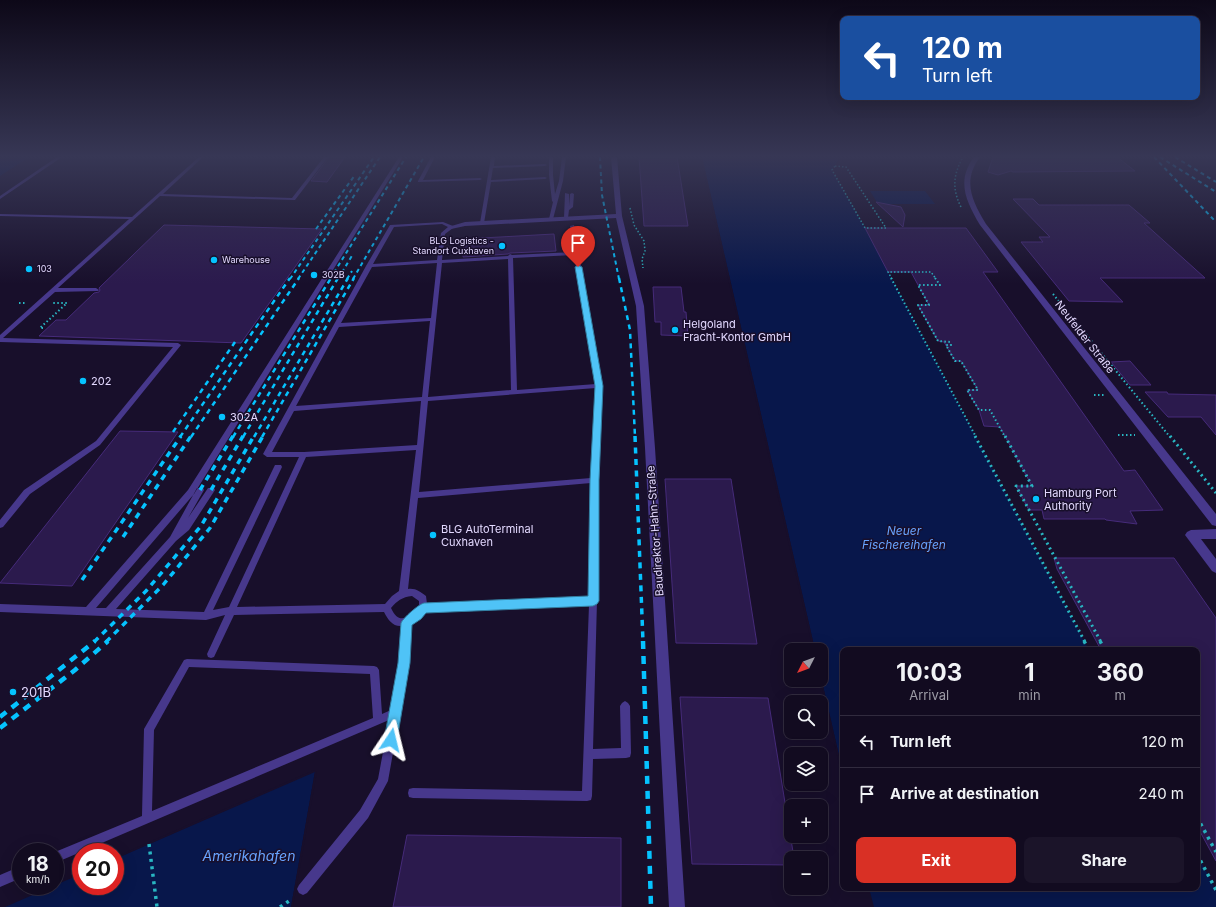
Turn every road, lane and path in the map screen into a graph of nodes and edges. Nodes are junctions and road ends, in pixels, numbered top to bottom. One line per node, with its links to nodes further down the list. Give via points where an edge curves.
1 (154, 199): 16 (lane)
2 (374, 199): 57 (lane, via 191,492)
3 (486, 199): 19 (lane)
4 (554, 199): 12 (lane)
5 (555, 199): 12 (lane)
6 (567, 199): 13 (lane)
7 (572, 199): 13 (lane, via 571,207)
8 (618, 199): 15 (street, Baudirektor-Hahn-Straße)
9 (849, 199): 22 (path, via 866,228)
10 (867, 199): 22 (path, via 886,228)
11 (969, 199): 47 (street, Neufelder Straße, via 983,226)
12 (554, 203): 18 (lane)
13 (567, 209): 17 (lane)
14 (0, 215): 16 (lane)
15 (619, 216): 17 (street); 83 (street, Baudirektor-Hahn-Straße, via 640,306)
16 (133, 218): 27 (lane)
17 (566, 218): 18 (street)
18 (551, 219): 19 (street)
19 (482, 223): 21 (street, via 456,224)
20 (572, 226): 23 (lane)
21 (451, 227): 25 (lane, via 444,233); 26 (lane, via 444,223 392,226)
22 (874, 228)
23 (576, 252): 24 (lane); 35 (lane)
24 (510, 256): 25 (lane); 36 (lane)
25 (440, 261): 26 (lane); 31 (lane)
26 (370, 266): 32 (lane)
27 (53, 290): 28 (lane); 34 (lane)
28 (96, 290)
29 (1051, 292): 45 (path)
30 (47, 304): 33 (path, via 67,303 40,328)
31 (434, 319): 32 (lane); 37 (lane)
32 (337, 325): 38 (lane)
33 (43, 328)
34 (0, 339): 48 (lane, via 178,345 98,443 27,492)
35 (599, 386): 36 (lane); 42 (lane)
36 (514, 392): 37 (lane)
37 (424, 399): 38 (lane); 39 (lane)
38 (292, 409): 40 (lane, via 267,454)
39 (420, 447): 40 (lane); 46 (lane)
40 (304, 455): 58 (lane)
41 (278, 468): 60 (lane)
42 (595, 480): 46 (lane); 53 (lane)
43 (200, 490): 50 (lane)
44 (211, 490): 50 (lane, via 186,528)
45 (1216, 493)
46 (415, 495): 52 (lane)
47 (1216, 522)
48 (0, 525)
49 (1216, 534): 51 (street, via 1191,535)
50 (173, 539): 59 (lane)
51 (1216, 568)
52 (403, 593): 55 (lane, via 392,600); 56 (lane, via 413,592 423,599)
53 (593, 601): 56 (lane); 68 (lane)
54 (0, 608): 57 (lane)
55 (387, 608): 58 (lane); 61 (lane, via 389,616 396,622)
56 (424, 608): 61 (lane)
57 (88, 611): 59 (lane)
58 (233, 611): 60 (lane); 64 (lane)
59 (108, 612): 60 (lane)
60 (206, 616)
61 (407, 623): 66 (lane, via 404,663)
62 (1087, 647): 63 (path, via 888,272 931,272 940,285 918,285 929,305 918,305 938,342 950,342 952,345 946,345 955,361 961,361 978,390 967,390 979,410 990,410 1032,486 1016,486)
63 (1103, 647)
64 (211, 654)
65 (625, 706): 68 (lane, via 626,753)
66 (395, 713): 67 (lane); 78 (lane, via 384,781 364,814)
67 (378, 720): 70 (lane); 70 (lane, via 374,670 187,663 149,730)
68 (588, 754): 69 (lane, via 586,796)
69 (413, 793)
70 (147, 819): 74 (lane)
71 (1200, 823): 73 (path)
72 (149, 844): 81 (path)
73 (1216, 852)
74 (64, 854)
75 (1200, 860): 79 (path)
76 (12, 876): 77 (lane)
77 (0, 881)
78 (303, 889)
79 (1216, 890)
80 (292, 899): 82 (path)
81 (157, 907)
82 (280, 907)
83 (678, 907)

